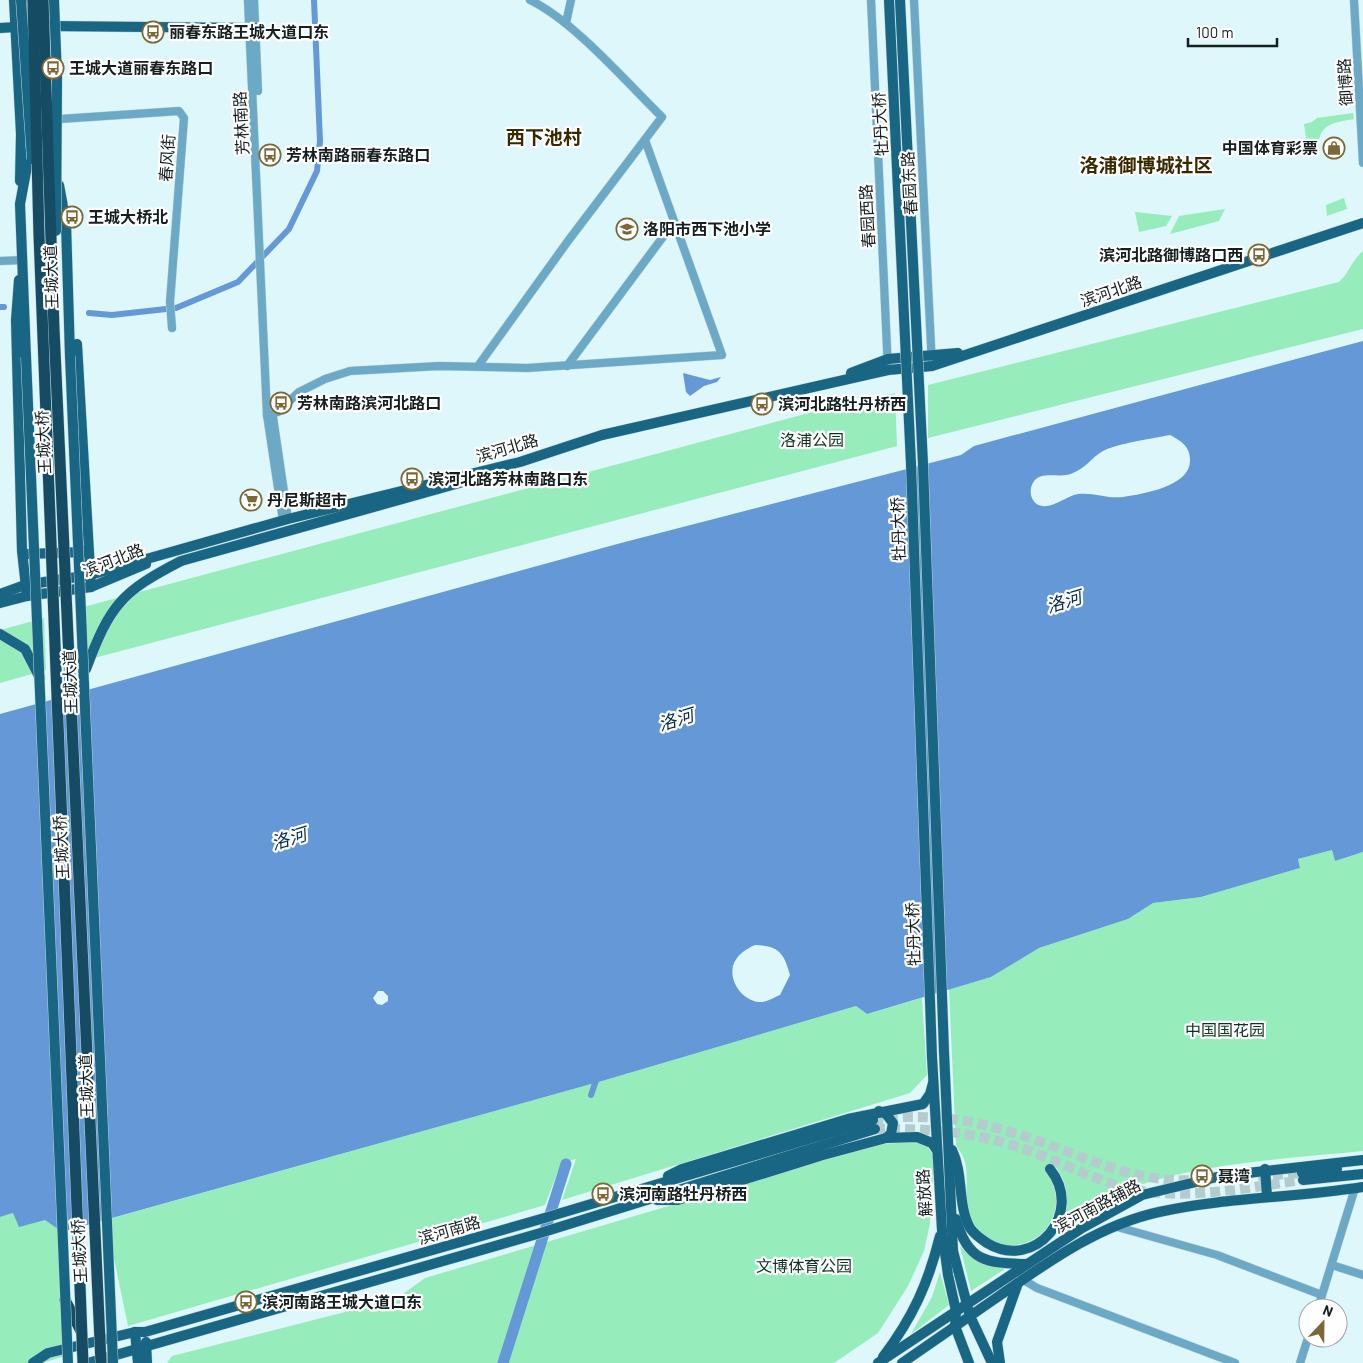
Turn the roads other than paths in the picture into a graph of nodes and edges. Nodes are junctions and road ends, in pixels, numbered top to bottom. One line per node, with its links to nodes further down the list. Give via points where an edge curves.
1 (27, 0): 20 (main road, 王城大道)
2 (33, 0): 35 (highway, 王城大道, bridge)
3 (43, 0): 40 (highway, 王城大道, bridge)
4 (47, 0): 17 (main road, 王城大道)
5 (55, 0): 17 (main road); 40 (main road, bridge, via 57,77)
6 (248, 0): 21 (street, 芳林南路)
7 (254, 0): 21 (street, 芳林南路)
8 (530, 0): 18 (street)
9 (571, 0): 18 (street)
10 (872, 0): 41 (street, 春园西路)
11 (889, 0): 62 (main road, 牡丹大桥, bridge, via 910,454)
12 (900, 0): 61 (main road, 牡丹大桥, bridge, via 923,464)
13 (914, 0): 42 (street, 春园东路)
14 (1354, 0): 28 (street, 御博路)
15 (17, 1): 19 (main road); 35 (main road, bridge)
16 (0, 21): 19 (main road)
17 (53, 23): 20 (main road); 21 (main road); 23 (main road, 王城大道); 25 (main road)
18 (566, 23): 27 (street, via 662,117)
19 (16, 24): 20 (main road); 22 (main road); 26 (main road)
20 (28, 24): 24 (main road, 王城大道)
21 (252, 25): 47 (street, 芳林南路)
22 (0, 28)
23 (51, 93): 25 (main road); 29 (main road, 王城大道, via 53,156)
24 (30, 106): 26 (main road); 30 (main road, 王城大道, via 30,156)
25 (60, 118): 29 (main road); 39 (street, 春风街, via 179,111 184,118 170,302)
26 (21, 134): 30 (main road)
27 (645, 140): 31 (street); 43 (street)
28 (1363, 164)
29 (62, 199): 33 (main road, 王城大道)
30 (20, 204): 34 (main road, 王城大道)
31 (674, 222): 44 (street); 44 (street, via 722,355)
32 (1363, 222): 42 (main road, 滨河北路, via 983,350)
33 (66, 223): 34 (main road, via 56,215 35,213); 36 (main road, 王城大道)
34 (21, 226): 37 (main road, 王城大道)
35 (39, 235): 40 (highway, 王城大道, bridge)
36 (67, 251): 50 (main road, via 74,294); 59 (main road, 王城大道, bridge)
37 (23, 260): 38 (street); 52 (main road, via 16,320); 60 (main road, bridge)
38 (0, 261)
39 (172, 328)
40 (49, 330): 91 (highway, 王城大桥, bridge); 92 (highway, 王城大桥, bridge)
41 (888, 359): 42 (main road, 滨河北路); 45 (street, 春园西路); 46 (main road, 滨河北路)
42 (932, 360): 45 (main road, 滨河北路)
43 (478, 366): 44 (street); 47 (street, via 350,371 299,392)
44 (567, 366)
45 (888, 370): 46 (main road, 滨河北路)
46 (817, 385): 48 (main road, 滨河北路, via 602,435)
47 (270, 415): 49 (street)
48 (520, 462): 49 (main road, 滨河北路); 59 (main road, via 462,484 182,561 150,577 121,599 101,628)
49 (285, 520): 51 (main road, 滨河北路)
50 (89, 548): 52 (main road, via 83,552 30,556); 53 (main road)
51 (176, 550): 53 (main road, 滨河北路); 54 (main road, 滨河北路)
52 (22, 551): 55 (main road)
53 (90, 575): 54 (main road); 55 (main road, 滨河北路)
54 (91, 587): 55 (main road, 滨河北路)
55 (26, 590): 56 (main road, 滨河北路); 57 (main road, 滨河北路)
56 (0, 594)
57 (0, 603)
58 (0, 634): 60 (main road, bridge, via 24,648)
59 (86, 668): 84 (main road, 王城大道, bridge)
60 (42, 681): 86 (main road, bridge)
61 (944, 1052): 66 (main road, 解放路)
62 (932, 1057): 63 (main road, 解放路)
63 (933, 1083): 64 (main road, via 923,1104); 67 (main road, 解放路)
64 (876, 1120): 65 (main road, via 886,1114 893,1123 891,1134); 75 (main road, 滨河南路); 93 (main road, 滨河南路, via 682,1169 640,1190 567,1212)
65 (886, 1138): 67 (main road, via 917,1137 932,1143); 75 (main road, via 678,1200)
66 (949, 1144): 70 (main road, via 959,1167 964,1214 971,1229 997,1249 1014,1251 1030,1248 1052,1231 1063,1201 1062,1189); 76 (main road, 解放路)
67 (936, 1149): 78 (main road, 解放路)
68 (1363, 1160): 71 (main road, 滨河南路辅路)
69 (1363, 1166): 72 (main road, via 1303,1177)
70 (1050, 1169)
71 (1265, 1169): 74 (main road); 79 (main road, 滨河南路辅路, via 1221,1176 1142,1196 1082,1228)
72 (1363, 1174)
73 (1359, 1188): 74 (main road, 滨河南路辅路); 80 (street)
74 (1268, 1196): 77 (main road, 滨河南路辅路, via 1158,1212)
75 (644, 1201): 94 (main road, 滨河南路)
76 (952, 1203): 79 (main road, via 962,1239 971,1251 993,1262); 87 (main road, 解放路, via 953,1251)
77 (1114, 1226): 82 (main road, 滨河南路辅路, via 1090,1237); 83 (street, via 1217,1255)
78 (942, 1230): 88 (main road, 解放路); 104 (main road, via 931,1273 913,1313)
79 (1028, 1264): 87 (main road, 滨河南路辅路)
80 (1332, 1265): 81 (street); 83 (street)
81 (1363, 1275)
82 (1020, 1281): 89 (main road, 滨河南路辅路); 108 (main road, via 997,1342); 109 (street)
83 (1322, 1295): 85 (street)
84 (111, 1297): 92 (highway, bridge); 101 (main road, 王城大道, bridge)
85 (1321, 1298)
86 (66, 1300): 91 (highway, bridge); 97 (main road, bridge)
87 (966, 1303): 88 (main road, 滨河南路辅路); 89 (main road, 解放路)
88 (956, 1311): 90 (main road, 解放路); 104 (main road, 滨河南路辅路)
89 (970, 1316): 90 (main road, 滨河南路辅路); 107 (main road, 解放路)
90 (955, 1326): 105 (main road, 滨河南路辅路); 106 (main road)
91 (81, 1331): 98 (highway, 王城大桥, bridge)
92 (99, 1332): 100 (highway, 王城大桥, bridge)
93 (140, 1332): 94 (main road); 96 (main road, 滨河南路, via 48,1353)
94 (142, 1347): 99 (main road, 滨河南路); 102 (main road); 103 (main road)
95 (1305, 1348): 110 (street)
96 (33, 1363)
97 (68, 1363)
98 (83, 1363)
99 (88, 1363)
100 (100, 1363)
101 (114, 1363)
102 (138, 1363)
103 (147, 1363)
104 (878, 1363)
105 (902, 1363)
106 (969, 1363)
107 (992, 1363)
108 (1000, 1363)
109 (1234, 1363)
110 (1300, 1363)

